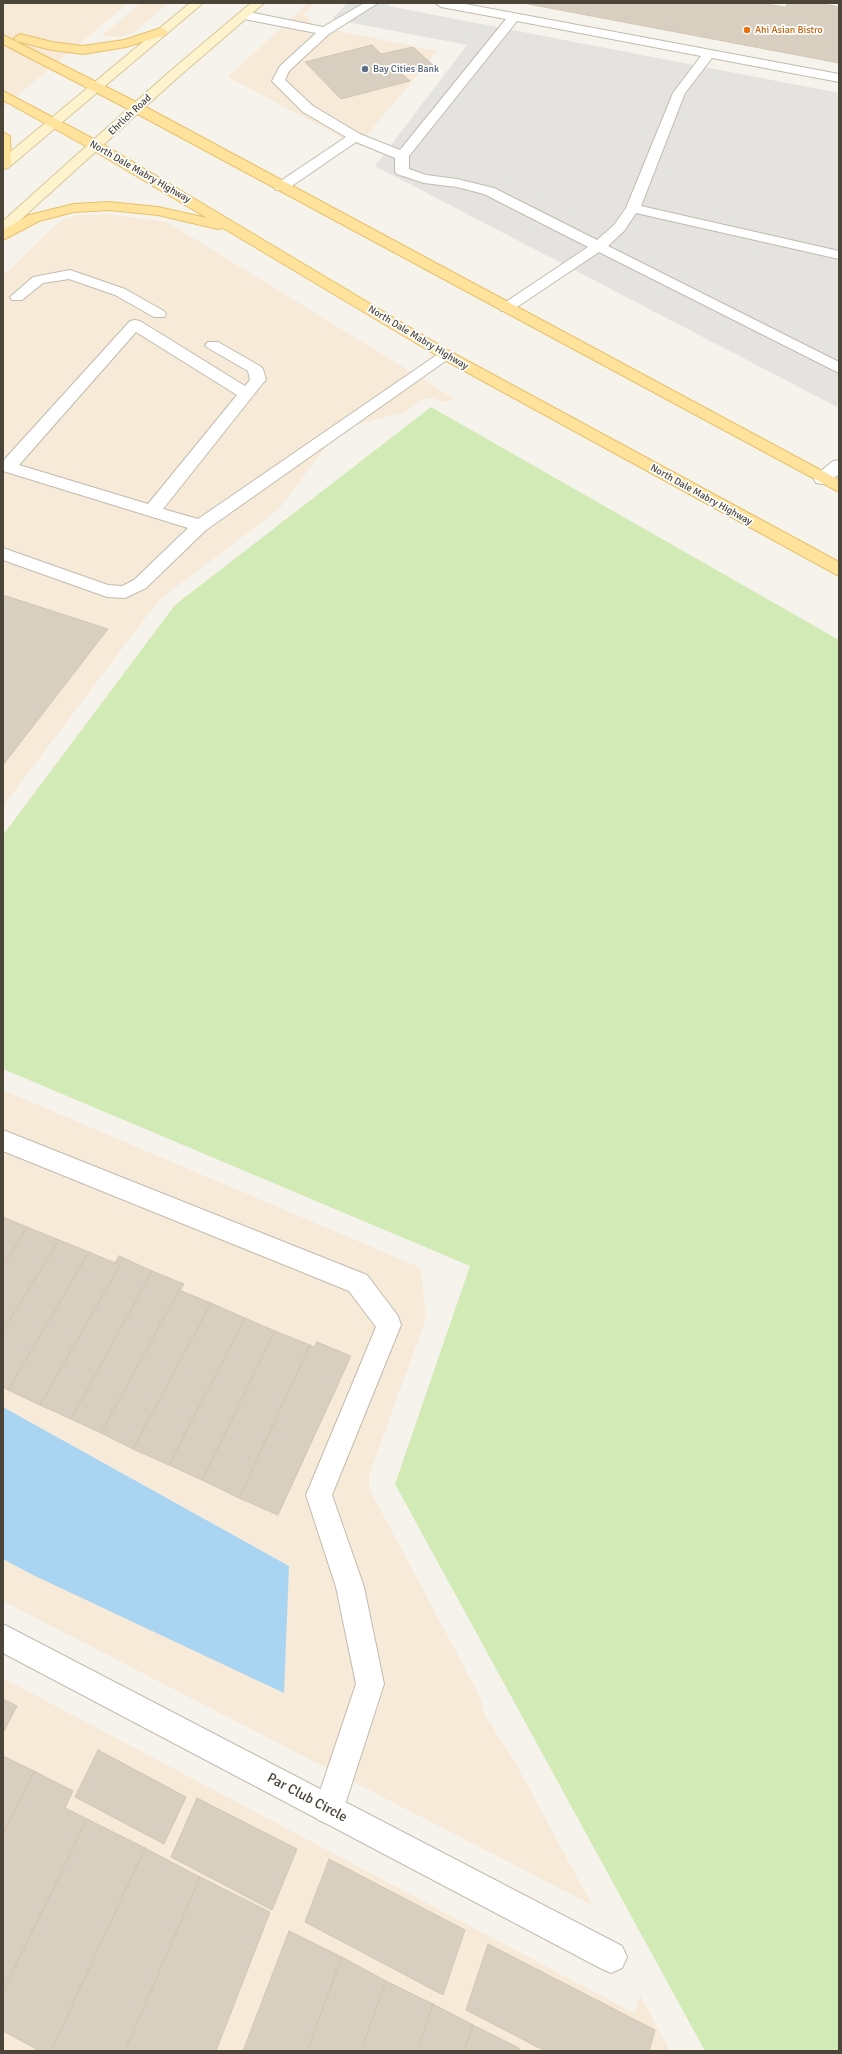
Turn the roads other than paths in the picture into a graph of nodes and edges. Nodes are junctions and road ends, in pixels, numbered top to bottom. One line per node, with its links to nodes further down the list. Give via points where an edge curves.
1 (197, 3): 8 (main road)
2 (258, 3): 5 (main road, Ehrlich Road)
3 (372, 3): 7 (street)
4 (442, 3): 6 (street)
5 (244, 15): 7 (street); 15 (main road, Ehrlich Road)
6 (514, 17): 11 (street); 20 (street)
7 (325, 31): 18 (street, via 284,69 278,81 308,109)
8 (161, 32): 9 (main road, via 126,43 83,50 52,46); 13 (main road)
9 (3, 34)
10 (3, 39): 13 (main road)
11 (708, 53): 12 (street); 23 (street, via 679,93)
12 (839, 78)
13 (96, 87): 15 (main road); 16 (main road)
14 (3, 95): 16 (main road, North Dale Mabry Highway)
15 (137, 108): 19 (main road, Ehrlich Road); 22 (main road)
16 (54, 122): 19 (main road, North Dale Mabry Highway); 21 (main road)
17 (3, 136): 21 (main road)
18 (355, 137): 20 (street); 22 (street)
19 (96, 146): 24 (main road, Ehrlich Road); 25 (main road, North Dale Mabry Highway)
20 (402, 156): 27 (street, via 402,171 424,179 457,183 488,191)
21 (4, 165)
22 (281, 187): 30 (main road)
23 (633, 208): 27 (street, via 619,228); 28 (street)
24 (3, 228)
25 (238, 229): 26 (main road, via 158,211 109,206 74,208 34,218); 33 (main road, North Dale Mabry Highway)
26 (3, 236)
27 (599, 246): 30 (street); 34 (street)
28 (839, 255)
29 (18, 297): 31 (street, via 38,280 70,274 120,292)
30 (506, 308): 38 (main road)
31 (159, 314)
32 (213, 345): 35 (street, via 255,369 258,380)
33 (446, 355): 41 (street); 44 (main road, North Dale Mabry Highway)
34 (839, 368)
35 (246, 394): 37 (street, via 135,324); 40 (street)
36 (839, 465): 38 (street)
37 (6, 467): 40 (street)
38 (822, 479): 39 (main road)
39 (839, 487)
40 (152, 511): 41 (street)
41 (200, 526): 43 (street, via 140,584 125,592 107,590)
42 (839, 553): 44 (main road)
43 (3, 554)
44 (810, 554): 45 (main road, North Dale Mabry Highway)
45 (839, 570)
46 (3, 1140): 48 (street, via 358,1283 389,1325 319,1495 350,1587 370,1684)
47 (3, 1638): 48 (street, Par Club Circle)
48 (329, 1809): 49 (street, Par Club Circle)
49 (610, 1957)

